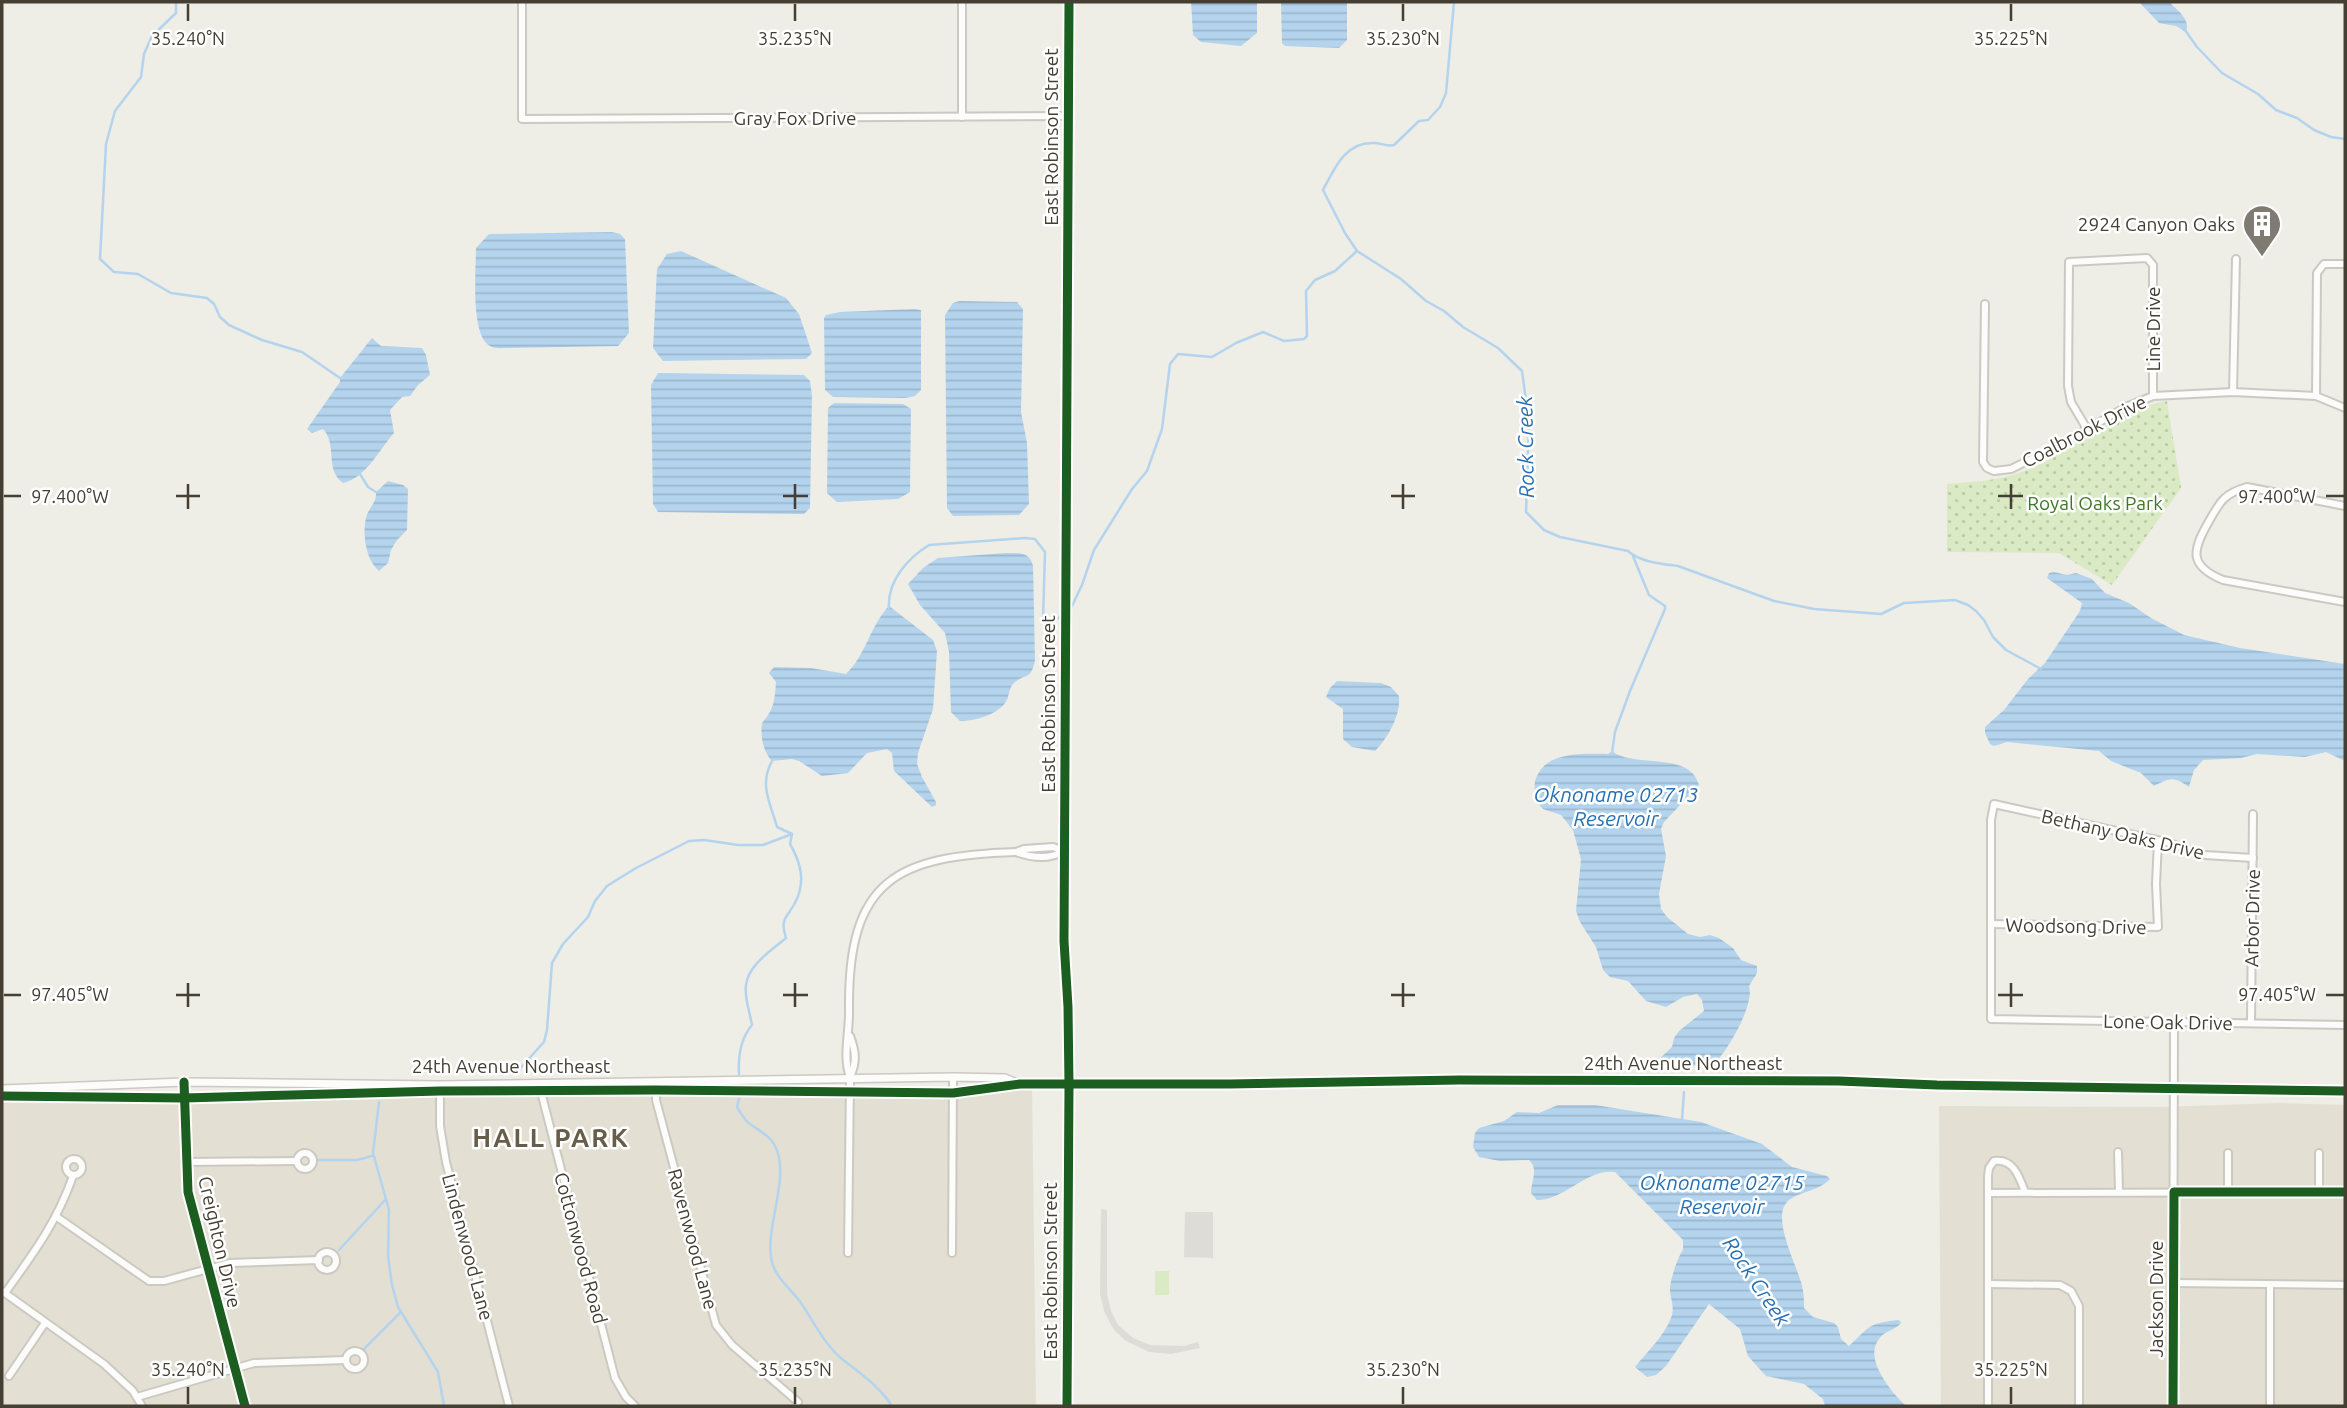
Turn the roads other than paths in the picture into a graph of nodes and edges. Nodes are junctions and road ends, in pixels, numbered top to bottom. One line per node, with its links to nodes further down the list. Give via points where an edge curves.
1 (522, 2): 5 (street, Gray Fox Drive, via 522,119)
2 (962, 2): 5 (street)
3 (1069, 2): 4 (street, East Robinson Street)
4 (1068, 116): 5 (street, Gray Fox Drive); 18 (street, East Robinson Street)
5 (962, 117)
6 (2236, 259): 9 (street)
7 (2345, 264): 11 (street, via 2323,264 2317,273)
8 (1984, 304): 13 (street, Coalbrook Drive, via 1983,462 1987,468 2011,469)
9 (2233, 392): 10 (street, Coalbrook Drive); 11 (street, Coalbrook Drive)
10 (2152, 396): 13 (street, Coalbrook Drive); 13 (street, Line Drive, via 2153,265 2147,258 2069,262 2068,386 2071,402)
11 (2316, 396): 12 (street, Coalbrook Drive)
12 (2345, 408)
13 (2087, 429)
14 (2345, 506): 15 (street, via 2248,487 2234,491 2223,497 2197,544 2196,556 2207,574 2223,580)
15 (2345, 602)
16 (2253, 814): 19 (street, Arbor Drive)
17 (2158, 841): 19 (street, Bethany Oaks Drive, via 2205,855); 20 (street, Woodsong Drive, via 2158,927); 20 (street, Bethany Oaks Drive, via 1994,804)
18 (1064, 851): 24 (street, via 1024,849 934,861 909,869 882,887 865,912 854,944 849,1035 856,1065); 28 (street, East Robinson Street)
19 (2253, 858): 22 (street, Arbor Drive)
20 (1991, 925): 21 (street, Lone Oak Drive, via 1991,1020)
21 (2174, 1022): 22 (street, Lone Oak Drive); 33 (street, Jackson Drive)
22 (2251, 1023): 23 (street, Lone Oak Drive)
23 (2345, 1025)
24 (849, 1077): 25 (street, 24th Avenue Northeast); 29 (street, 24th Avenue Northeast); 35 (street)
25 (953, 1077): 27 (street, 24th Avenue Northeast, via 1005,1078); 36 (street)
26 (184, 1082): 31 (street, 24th Avenue Northeast); 32 (street, 24th Avenue Northeast); 38 (street, Creighton Drive)
27 (1020, 1084): 28 (street, 24th Avenue Northeast); 36 (street, 24th Avenue Northeast)
28 (1069, 1084): 33 (street, 24th Avenue Northeast, via 1734,1080); 72 (street, East Robinson Street)
29 (656, 1086): 30 (street, 24th Avenue Northeast); 35 (street, 24th Avenue Northeast); 67 (street, Ravenwood Lane, via 716,1325 732,1345)
30 (540, 1087): 32 (street, 24th Avenue Northeast); 71 (street, Cottonwood Road, via 615,1378)
31 (2, 1088)
32 (440, 1088): 38 (street, 24th Avenue Northeast); 70 (street, Lindenwood Lane, via 446,1162)
33 (2173, 1089): 34 (street, 24th Avenue Northeast); 47 (street, Jackson Drive)
34 (2345, 1091)
35 (849, 1093): 36 (street, 24th Avenue Northeast); 53 (street)
36 (953, 1093): 54 (street)
37 (2, 1096): 38 (street, 24th Avenue Northeast)
38 (184, 1098): 43 (street, Creighton Drive)
39 (2118, 1152): 46 (street)
40 (2228, 1153): 48 (street)
41 (2319, 1153): 49 (street)
42 (296, 1161): 43 (street)
43 (185, 1162): 56 (street, Creighton Drive)
44 (73, 1175): 52 (street)
45 (2025, 1192): 46 (street); 51 (street); 51 (street, via 2014,1168 1997,1160 1989,1168)
46 (2119, 1192): 47 (street)
47 (2174, 1192): 48 (street); 57 (street, Jackson Drive)
48 (2228, 1192): 49 (street)
49 (2319, 1192): 50 (street)
50 (2345, 1192)
51 (1988, 1193): 58 (street)
52 (57, 1217): 56 (street, via 149,1281); 61 (street)
53 (848, 1253)
54 (952, 1253)
55 (319, 1260): 56 (street, via 240,1261)
56 (207, 1268): 64 (street, Creighton Drive)
57 (2173, 1283): 59 (street); 75 (street, Jackson Drive)
58 (1988, 1284): 73 (street); 74 (street, via 2060,1285 2071,1291 2079,1306)
59 (2270, 1285): 60 (street); 76 (street)
60 (2345, 1285)
61 (3, 1292): 62 (street)
62 (45, 1323): 65 (street); 66 (street, via 104,1364)
63 (346, 1360): 64 (street, via 262,1362)
64 (234, 1368): 66 (street); 69 (street, Creighton Drive)
65 (9, 1376)
66 (137, 1397): 68 (street)
67 (798, 1402)
68 (142, 1406)
69 (245, 1406)
70 (509, 1406)
71 (635, 1406)
72 (1067, 1406)
73 (1988, 1406)
74 (2079, 1406)
75 (2173, 1406)
76 (2270, 1406)

